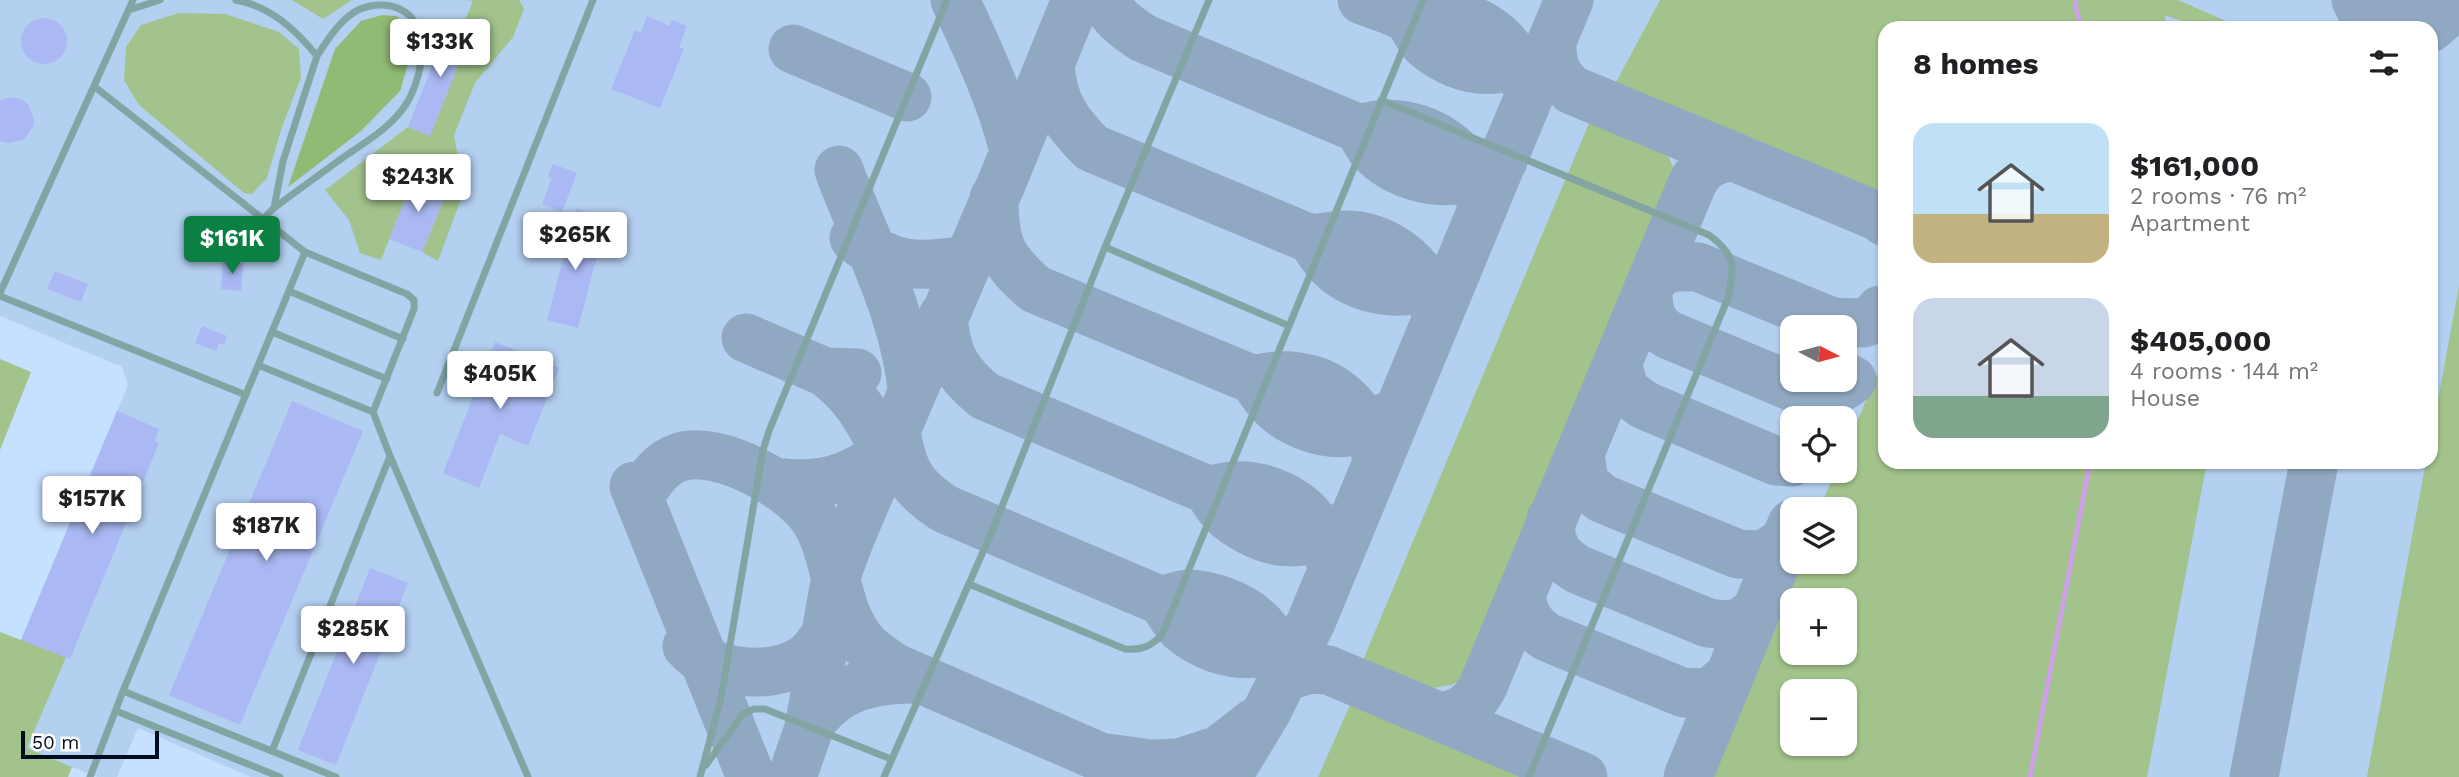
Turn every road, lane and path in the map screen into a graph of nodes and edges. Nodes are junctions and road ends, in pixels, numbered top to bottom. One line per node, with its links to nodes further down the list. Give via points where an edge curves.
1 (134, 0): 8 (lane)
2 (160, 0): 8 (lane)
3 (236, 0): 9 (lane, via 270,12 296,31)
4 (593, 0): 23 (lane)
5 (947, 0): 32 (lane, via 769,431 721,698)
6 (1209, 0): 14 (lane)
7 (1423, 0): 11 (lane)
8 (129, 10): 10 (lane)
9 (317, 56): 12 (lane, via 283,160); 12 (lane, via 334,30 359,9 381,4 401,9 415,20 422,42 420,71 408,103 384,128)
10 (95, 87): 13 (lane); 17 (lane)
11 (1381, 100): 18 (lane); 38 (lane, via 1709,235 1725,247 1732,264 1728,298)
12 (274, 208): 13 (lane)
13 (263, 219): 15 (lane)
14 (1105, 247): 18 (lane); 27 (lane)
15 (305, 252): 16 (lane); 20 (lane, via 414,300)
16 (289, 291): 19 (lane); 20 (lane)
17 (0, 295): 24 (lane)
18 (1287, 325): 27 (lane, via 1161,635 1152,645 1139,650 1111,645)
19 (272, 332): 21 (lane); 22 (lane)
20 (403, 338): 22 (lane)
21 (258, 365): 24 (lane); 25 (lane)
22 (387, 379): 25 (lane)
23 (437, 394)
24 (246, 395): 28 (lane)
25 (373, 412): 26 (lane)
26 (390, 456): 30 (lane); 36 (lane)
27 (969, 584): 31 (lane)
28 (123, 691): 29 (lane); 30 (lane)
29 (116, 711): 33 (lane); 34 (lane)
30 (272, 751): 35 (lane)
31 (891, 759): 32 (lane, via 765,709 754,709 743,713); 37 (lane)
32 (701, 774)
33 (90, 777)
34 (280, 777)
35 (336, 777)
36 (528, 777)
37 (884, 777)
38 (1529, 777)

